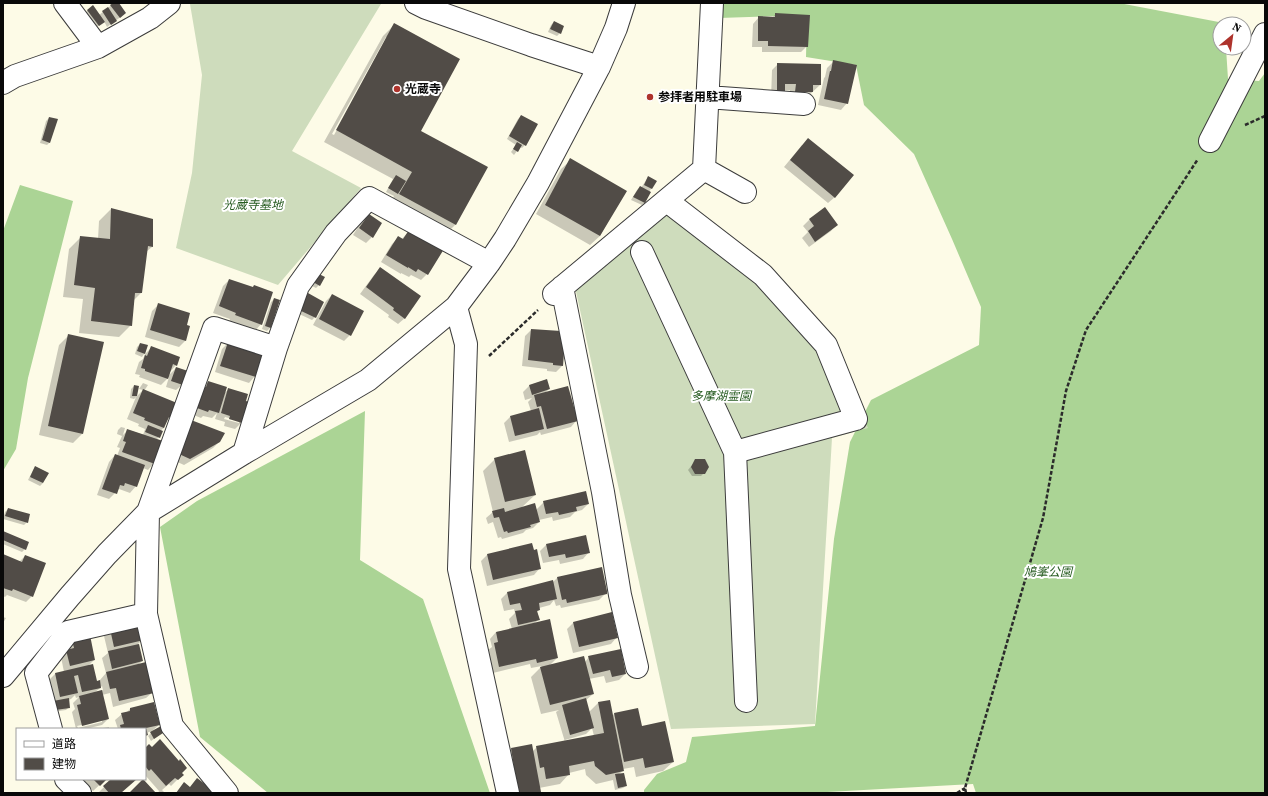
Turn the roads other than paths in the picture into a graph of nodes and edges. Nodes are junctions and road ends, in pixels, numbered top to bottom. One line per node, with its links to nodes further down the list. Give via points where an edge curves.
1 (65, 3): 7 (street)
2 (169, 3): 7 (street, via 150,18)
3 (416, 3): 8 (street)
4 (624, 3): 8 (street)
5 (712, 3): 10 (street)
6 (1265, 34): 12 (street)
7 (98, 47): 9 (street, via 15,76)
8 (599, 66): 17 (street, via 538,183)
9 (3, 83)
10 (708, 97): 11 (street); 13 (street)
11 (804, 104)
12 (1210, 142)
13 (704, 169): 14 (street); 15 (street)
14 (745, 192)
15 (667, 201): 20 (street, via 763,275 826,344 856,419); 24 (street, via 558,291 603,492 620,595)
16 (642, 252): 20 (street)
17 (489, 263): 18 (street); 19 (street, via 369,198 336,233 298,286)
18 (456, 307): 21 (street, via 368,380); 31 (street, via 466,344 459,569)
19 (276, 348): 21 (street); 22 (street, via 214,328)
20 (735, 452): 26 (street)
21 (244, 453): 22 (street)
22 (148, 512): 23 (street); 25 (street, via 107,554)
23 (146, 614): 27 (street, via 68,632 36,673); 30 (street, via 172,726)
24 (637, 667)
25 (3, 676)
26 (746, 701)
27 (51, 728)
28 (67, 780): 29 (street)
29 (80, 793)
30 (227, 793)
31 (508, 793)

